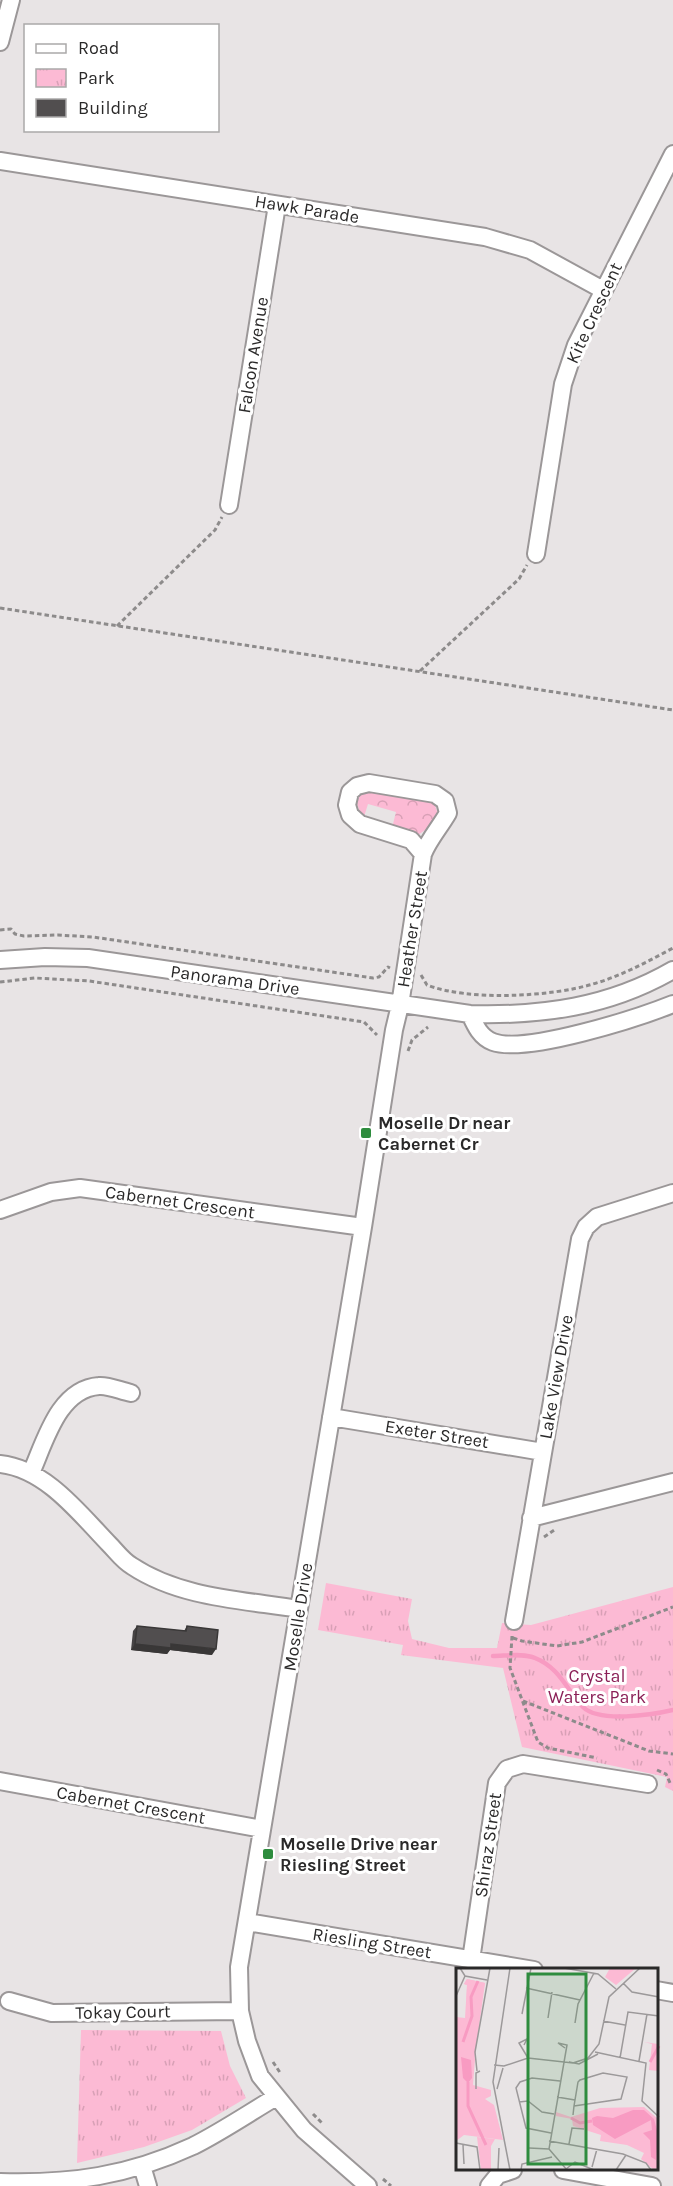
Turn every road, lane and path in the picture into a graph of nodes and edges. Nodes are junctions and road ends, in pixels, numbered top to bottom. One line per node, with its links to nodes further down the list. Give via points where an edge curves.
1 (11, 0): 2 (street)
2 (0, 42)
3 (673, 154): 6 (street, Kite Crescent)
4 (0, 161): 5 (street, Hawk Parade)
5 (277, 205): 6 (street, Hawk Parade, via 485,237 530,250); 7 (street, Falcon Avenue)
6 (603, 290): 8 (street, Kite Crescent, via 576,345 563,384)
7 (229, 505): 10 (path, via 215,530)
8 (536, 554): 11 (path, via 519,579)
9 (0, 608): 10 (path)
10 (117, 626): 11 (path)
11 (420, 671): 12 (path)
12 (673, 710)
13 (423, 854): 13 (street, Heather Street, via 411,840 360,824 350,815 350,792 369,783 435,794 445,801 448,813); 17 (street, Heather Street)
14 (0, 930): 17 (path, via 11,929 24,936 93,937 373,978 388,967)
15 (673, 948): 17 (path, via 592,985 544,992 477,995 434,988 427,985 420,972)
16 (0, 960): 21 (street, Panorama Drive, via 88,958)
17 (406, 970): 21 (street, Heather Street)
18 (673, 970): 22 (street, Panorama Drive, via 639,987 581,1006 515,1015)
19 (0, 982): 23 (path, via 35,978 89,981 364,1022)
20 (673, 1004): 22 (street, via 592,1031 525,1043 494,1043 480,1032)
21 (400, 1005): 22 (street, Panorama Drive); 26 (street, Moselle Drive)
22 (470, 1014)
23 (377, 1035)
24 (673, 1193): 29 (street, Lake View Drive, via 597,1217 586,1227 580,1239)
25 (0, 1210): 26 (street, Cabernet Crescent, via 51,1192 80,1188)
26 (363, 1227): 28 (street, Moselle Drive)
27 (131, 1393): 31 (street, via 100,1386 78,1392 60,1409)
28 (331, 1417): 29 (street, Exeter Street); 37 (street, Moselle Drive)
29 (543, 1452): 33 (street, Lake View Drive)
30 (0, 1464): 31 (street)
31 (31, 1473): 37 (street, via 59,1492 129,1565 164,1584)
32 (673, 1482): 33 (street)
33 (531, 1518): 38 (street, Lake View Drive)
34 (560, 1527): 35 (path)
35 (540, 1542)
36 (673, 1607): 38 (path, via 582,1642 557,1646 522,1641)
37 (299, 1609): 46 (street, Moselle Drive)
38 (513, 1629)
39 (510, 1649): 40 (path, via 510,1668)
40 (522, 1700): 41 (path, via 649,1751); 42 (path, via 538,1742 548,1748)
41 (673, 1754)
42 (603, 1759)
43 (647, 1776): 45 (path, via 666,1774); 48 (street, Shiraz Street, via 523,1764 507,1770 497,1783)
44 (0, 1781): 46 (street, Cabernet Crescent)
45 (673, 1785)
46 (262, 1829): 47 (street, Moselle Drive)
47 (247, 1922): 48 (street, Riesling Street); 53 (street, Moselle Drive, via 239,1966)
48 (471, 1960): 49 (street, Riesling Street)
49 (521, 1968)
50 (658, 1990): 51 (street)
51 (673, 1993)
52 (9, 2001): 53 (street, Tokay Court, via 52,2013)
53 (240, 2011): 56 (street, Moselle Drive, via 260,2076)
54 (269, 2057): 55 (path)
55 (281, 2074)
56 (276, 2097): 59 (street, via 194,2145); 62 (street, Moselle Drive, via 304,2130)
57 (307, 2108): 58 (path)
58 (324, 2125)
59 (142, 2166): 63 (street, via 90,2179); 64 (street)
60 (508, 2171): 66 (street, via 498,2175)
61 (573, 2171): 67 (street)
62 (371, 2179): 65 (path)
63 (0, 2182)
64 (148, 2186)
65 (391, 2186)
66 (489, 2186)
67 (652, 2186)

